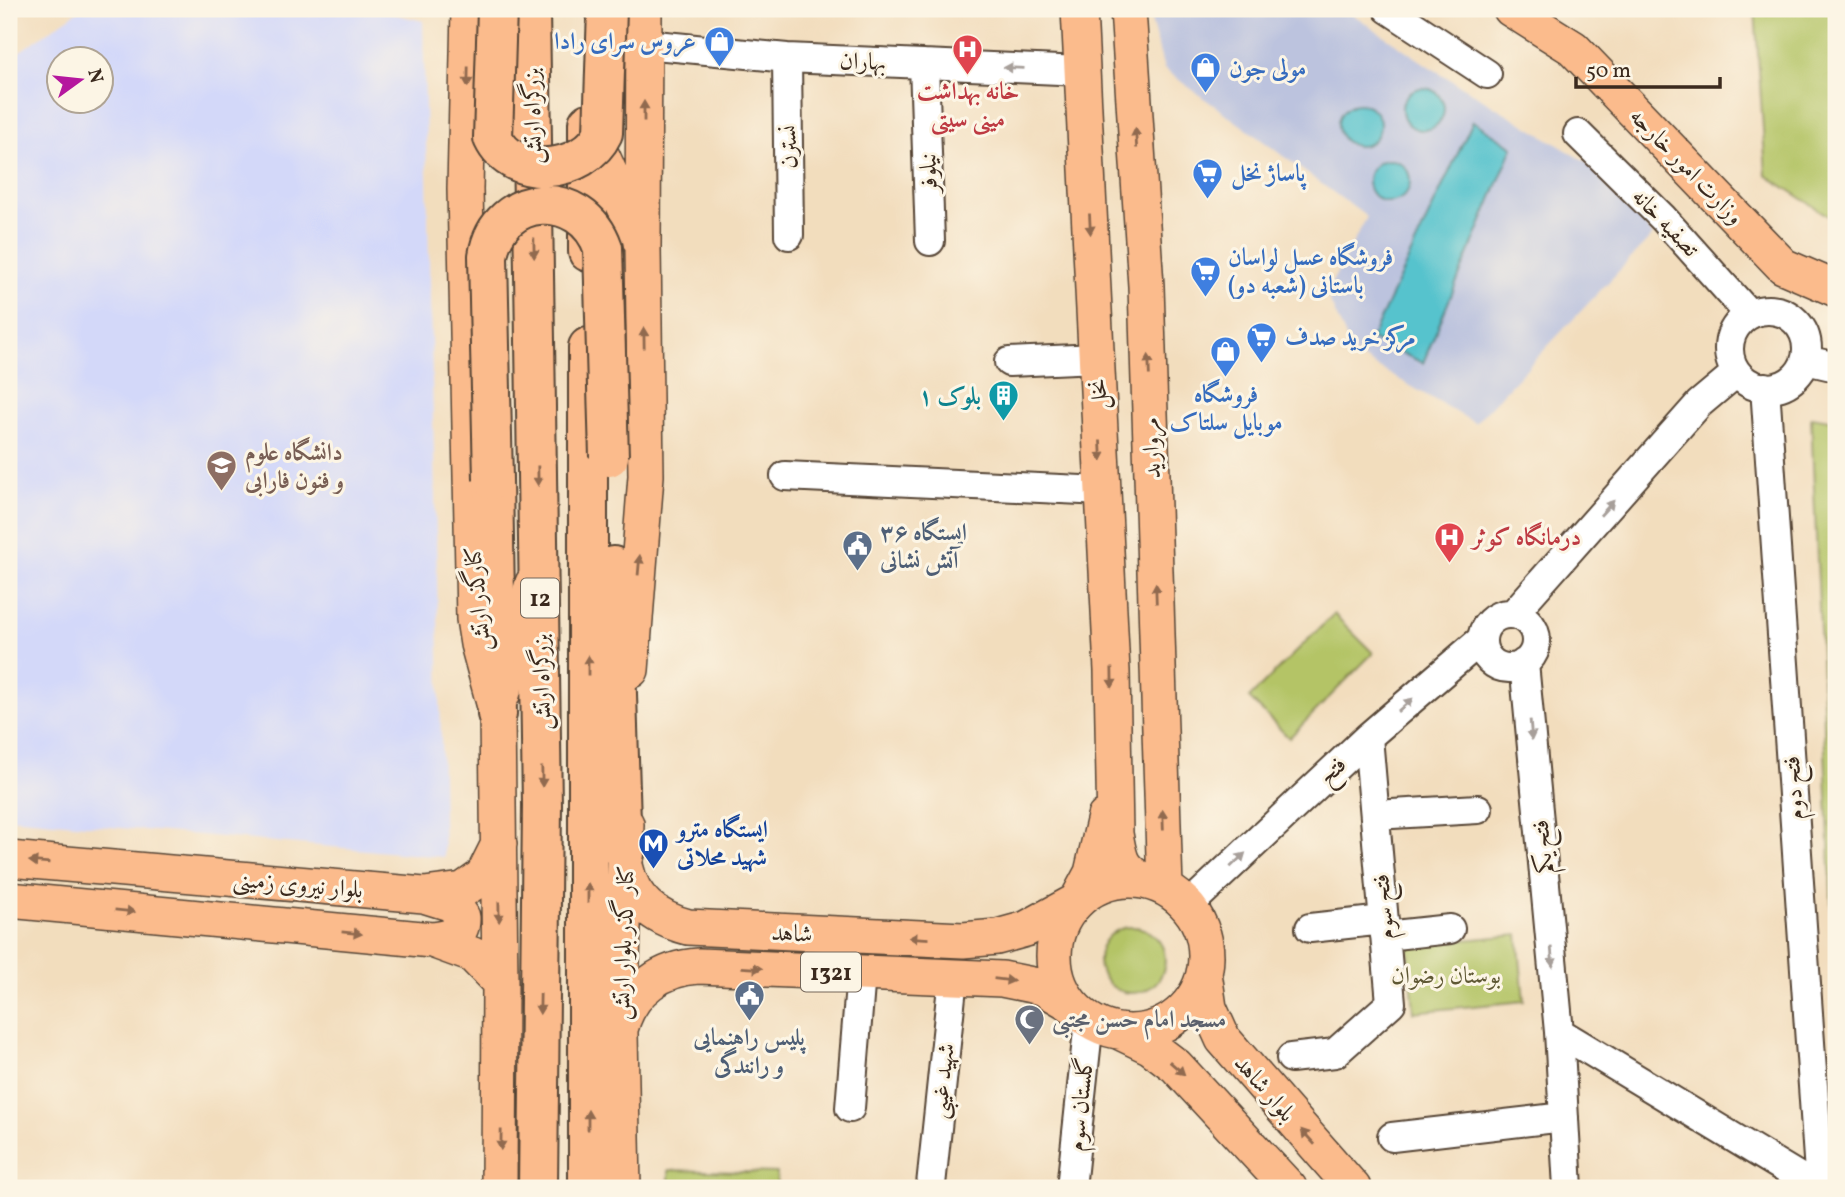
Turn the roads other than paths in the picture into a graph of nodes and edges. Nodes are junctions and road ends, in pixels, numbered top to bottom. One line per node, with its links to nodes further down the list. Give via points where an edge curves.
1 (469, 9): 35 (main road, کنارگذر ارتش, one-way to 35, via 465,188 474,619)
2 (497, 9): 5 (highway, bridge, via 493,138 499,150 539,168 571,163 590,152 603,133)
3 (530, 9): 31 (highway, بزرگراه ارتش / 12, one-way to 31)
4 (589, 9): 16 (highway, بزرگراه ارتش / 12)
5 (607, 9)
6 (644, 9): 11 (main road)
7 (1079, 9): 14 (main road, نخل)
8 (1128, 9): 44 (main road, مروارید, one-way to 8, via 1146,286)
9 (1388, 9): 15 (street)
10 (1511, 9): 21 (main road, وزارت امور خارجه, via 1573,48 1783,266)
11 (645, 44): 12 (street, بهاران); 20 (main road, one-way to 11)
12 (787, 58): 13 (street, بهاران); 18 (street, نسترن)
13 (924, 64): 14 (street, بهاران, one-way to 13); 19 (street, نیلوفر)
14 (1082, 71): 23 (main road, نخل, one-way to 23)
15 (1487, 74)
16 (588, 125): 20 (main road); 69 (highway, بزرگراه ارتش / 12, one-way to 16)
17 (1578, 134): 22 (street, تصفیه خانه, via 1663,218)
18 (789, 235)
19 (930, 241)
20 (643, 248): 41 (main road, one-way to 20, via 632,646 646,476)
21 (1836, 289)
22 (1749, 314): 24 (street, via 1775,310 1798,322 1805,334); 27 (street, via 1729,341)
23 (1097, 358): 25 (street); 30 (main road, نخل, one-way to 30)
24 (1806, 360): 26 (street); 28 (street, via 1792,380)
25 (1009, 362)
26 (1836, 367)
27 (1737, 373): 28 (street, via 1745,382); 32 (street, one-way to 27, via 1699,404)
28 (1765, 387): 75 (street, فتح دوم)
29 (785, 476): 30 (street)
30 (1103, 491): 37 (main road, نخل, one-way to 37)
31 (539, 560): 35 (main road); 66 (highway, بزرگراه ارتش / 12, one-way to 66)
32 (1513, 614): 33 (street, via 1495,617); 34 (street, via 1529,623 1536,640)
33 (1482, 639): 34 (street, via 1486,656 1500,666); 36 (street, فتح, one-way to 33)
34 (1524, 663): 60 (street, فتح یکم, one-way to 60)
35 (497, 714): 40 (main road, کنارگذر ارتش); 41 (highway, bridge, via 488,256 504,220 532,206 559,205 574,211 595,230 603,248)
36 (1368, 737): 39 (street, فتح سوم); 44 (street, فتح, one-way to 36)
37 (1113, 779): 44 (main road, via 1120,858 1128,873); 47 (main road, via 1092,873)
38 (1478, 809): 39 (street)
39 (1375, 815): 50 (street, فتح سوم)
40 (499, 844): 45 (main road, بلوار نیروی زمینی, via 483,876 463,890); 58 (main road, کنارگذر ارتش, one-way to 58)
41 (625, 854): 51 (main road, شاهد / 1321, via 631,886 641,902 670,922); 61 (main road, کنار گذر بلوار ارتش)
42 (9, 859): 43 (main road, بلوار نیروی زمینی, one-way to 42)
43 (74, 865): 45 (main road, بلوار نیروی زمینی); 48 (main road)
44 (1166, 892): 47 (main road, via 1120,880 1097,887); 56 (main road, via 1200,926 1206,949)
45 (424, 895): 53 (main road, via 453,904 462,917 463,924 454,937)
46 (9, 900): 48 (main road, بلوار نیروی زمینی)
47 (1077, 901): 51 (main road, شاهد / 1321, one-way to 51, via 1026,929 982,939); 59 (main road, via 1059,928 1055,968 1060,987)
48 (71, 905): 53 (main road, بلوار نیروی زمینی, one-way to 53)
49 (1310, 928): 50 (street)
50 (1385, 928): 52 (street); 62 (street, فتح سوم, via 1391,1003 1335,1053)
51 (699, 929): 54 (main road, via 685,936 681,947 684,958)
52 (1450, 929)
53 (432, 940): 58 (main road, بلوار نیروی زمینی, via 473,955)
54 (699, 966): 55 (main road, شاهد / 1321, one-way to 55); 61 (main road, شاهد / 1321, via 668,971 646,985 628,1008)
55 (861, 973): 57 (main road, شاهد / 1321); 63 (street)
56 (1204, 973): 59 (main road, via 1196,994 1164,1024 1142,1031); 73 (main road, بلوار شاهد, one-way to 56, via 1223,1039 1209,1008)
57 (953, 977): 59 (main road, شاهد / 1321, one-way to 59, via 1042,987); 67 (street, شهید غیبی)
58 (500, 983): 68 (main road, کنارگذر ارتش, one-way to 68)
59 (1093, 1019): 71 (street, گلستان سوم); 72 (main road, بلوار شاهد / 1321, one-way to 72, via 1151,1047 1176,1066)
60 (1559, 1032): 64 (street, فتح یکم); 75 (street)
61 (620, 1033): 70 (main road)
62 (1291, 1058)
63 (850, 1108)
64 (1564, 1117): 65 (street); 74 (street, فتح یکم)
65 (1392, 1137)
66 (538, 1182)
67 (931, 1185)
68 (499, 1188)
69 (588, 1188)
70 (623, 1188)
71 (1070, 1188)
72 (1289, 1188)
73 (1353, 1188)
74 (1568, 1188)
75 (1819, 1188)

